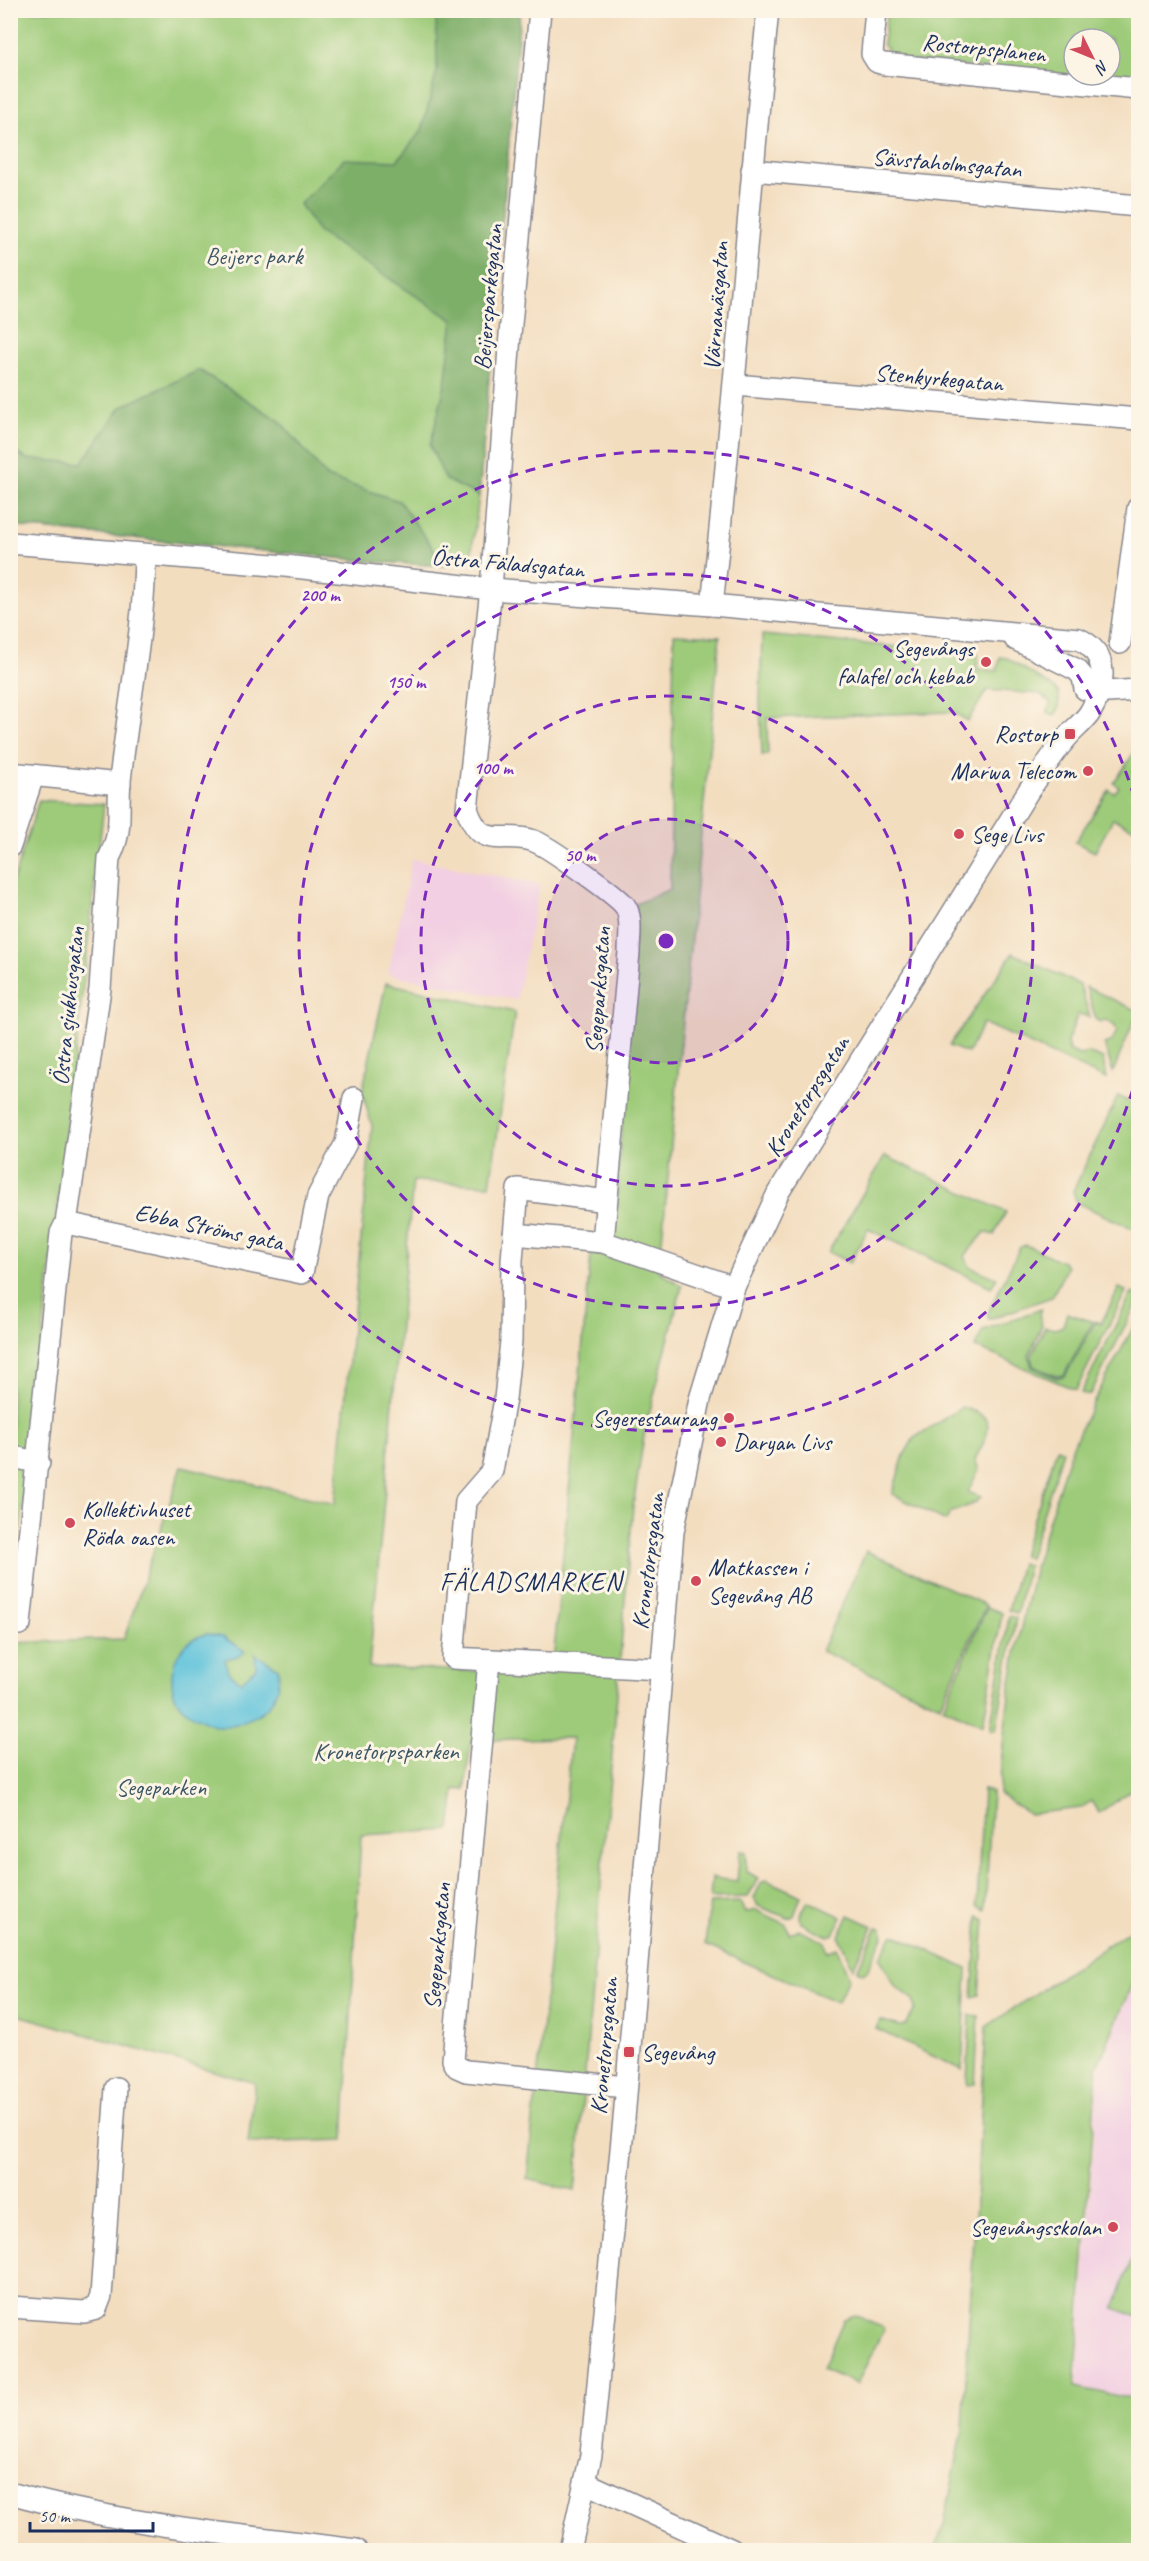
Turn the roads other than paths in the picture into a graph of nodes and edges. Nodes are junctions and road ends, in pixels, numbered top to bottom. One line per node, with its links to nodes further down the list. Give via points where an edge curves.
1 (540, 10): 12 (street, Beijersparksgatan)
2 (768, 10): 5 (street, Värnanäsgatan)
3 (876, 10): 4 (street, Rostorpsplanen, via 872,54 877,62)
4 (1138, 88)
5 (752, 170): 6 (street, Sävstaholmsgatan); 7 (street, Värnanäsgatan)
6 (1138, 206)
7 (735, 385): 8 (street, Stenkyrkegatan); 13 (street, Värnanäsgatan)
8 (1138, 419)
9 (1138, 508): 16 (street)
10 (10, 543): 11 (street, Östra Fäladsgatan)
11 (145, 556): 12 (street, Östra Fäladsgatan); 22 (street, Östra sjukhusgatan, via 139,644)
12 (491, 589): 13 (street, Östra Fäladsgatan); 25 (street, Segeparksgatan, via 466,809 472,825 484,836 534,841 580,870 625,906 628,915 629,952)
13 (712, 605): 14 (street, Östra Fäladsgatan)
14 (1001, 632): 15 (street, Östra Fäladsgatan); 17 (street, Östra Fäladsgatan)
15 (1086, 643): 16 (street, Östra Fäladsgatan, via 1096,640); 17 (street); 18 (street, Kronetorpsgatan, via 1100,657 1102,669)
16 (1129, 644)
17 (1070, 665): 18 (street)
18 (1092, 690): 19 (street); 29 (street, Kronetorpsgatan, via 1089,714 1063,741 1029,790 778,1193)
19 (1138, 690)
20 (10, 773): 21 (street)
21 (33, 776): 22 (street); 23 (street)
22 (120, 784): 26 (street, Östra sjukhusgatan, via 121,817 109,858 100,989)
23 (10, 846)
24 (354, 1098): 26 (street, Ebba Ströms gata, via 346,1143 318,1196 302,1273)
25 (606, 1201): 27 (street, via 518,1189); 28 (street, Segeparksgatan)
26 (68, 1213): 31 (street, Östra sjukhusgatan, via 61,1233)
27 (514, 1234): 28 (street); 33 (street, via 505,1399 492,1471 466,1501 453,1658)
28 (603, 1242): 29 (street)
29 (734, 1287): 34 (street, Kronetorpsgatan, via 700,1399 673,1532)
30 (10, 1456): 31 (street)
31 (39, 1463): 32 (street, Östra sjukhusgatan)
32 (20, 1624)
33 (489, 1660): 34 (street); 35 (street, Segeparksgatan, via 453,2060 466,2071)
34 (661, 1669): 35 (street, Kronetorpsgatan)
35 (626, 2087): 38 (street, Kronetorpsgatan)
36 (116, 2088): 37 (street, via 101,2296 96,2309 84,2312)
37 (10, 2307)
38 (586, 2482): 42 (street, Kronetorpsgatan); 43 (street)
39 (10, 2493): 40 (street)
40 (256, 2545): 41 (street)
41 (356, 2550)
42 (570, 2550)
43 (732, 2550)

